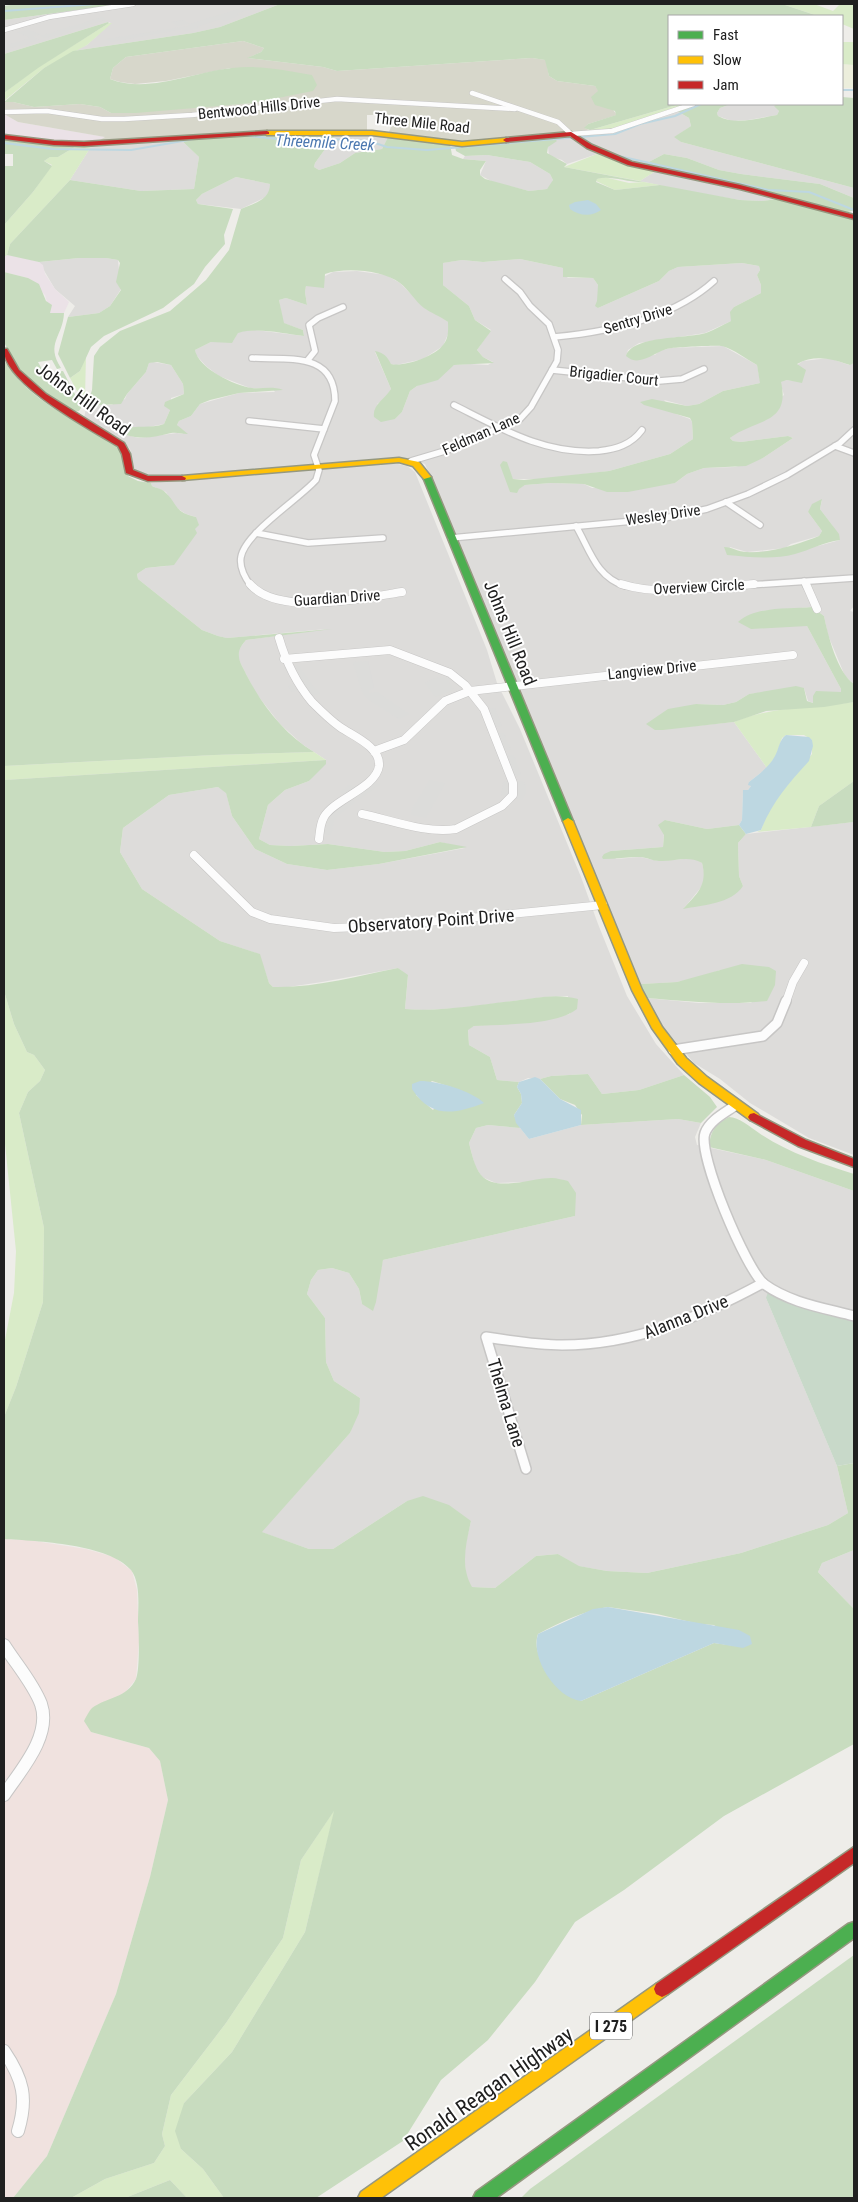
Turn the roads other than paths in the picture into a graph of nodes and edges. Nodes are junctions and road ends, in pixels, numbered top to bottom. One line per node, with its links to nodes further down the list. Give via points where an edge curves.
1 (133, 4): 2 (street, via 49,17)
2 (4, 30)
3 (472, 93): 6 (street)
4 (10, 105): 8 (street)
5 (690, 105): 10 (street, via 612,131)
6 (515, 109): 8 (street, Bentwood Hills Drive, via 337,99 124,119); 10 (street, via 558,122)
7 (4, 112): 8 (street, Bentwood Hills Drive)
8 (17, 112)
9 (4, 136): 10 (main road, Three Mile Road, via 36,142 83,144 229,133 399,134 462,144)
10 (574, 137): 11 (main road, via 599,153 627,162 746,188)
11 (854, 217)
12 (505, 279): 15 (street, via 549,324)
13 (714, 281): 15 (street, Sentry Drive, via 701,294 676,308 596,332)
14 (343, 307): 18 (street, via 309,325 315,351)
15 (554, 337): 20 (street, Feldman Lane, via 558,354)
16 (4, 351): 30 (main road, Johns Hill Road, via 16,371 43,396 121,445 129,471 139,478 157,480)
17 (252, 358): 18 (street)
18 (307, 361): 24 (street, via 328,372 335,392 335,401)
19 (704, 369): 20 (street, Brigadier Court, via 682,379 659,382)
20 (552, 370): 23 (street, Feldman Lane, via 525,415)
21 (454, 404): 23 (street)
22 (250, 422): 24 (street)
23 (502, 428): 25 (street, via 545,448 576,453 619,448 634,441); 29 (street, Feldman Lane, via 446,451)
24 (324, 429): 30 (street, via 314,455)
25 (642, 430)
26 (854, 430): 27 (street, Wesley Drive)
27 (835, 446): 28 (street); 31 (street, Wesley Drive, via 788,476)
28 (854, 453)
29 (411, 461): 30 (main road, Johns Hill Road); 36 (main road, Johns Hill Road, via 429,480)
30 (318, 466): 34 (street, Guardian Drive, via 314,483)
31 (726, 502): 32 (street); 33 (street, Wesley Drive, via 674,516)
32 (760, 525)
33 (576, 526): 36 (street, Wesley Drive); 38 (street, Overview Circle, via 601,572 617,583 631,587 667,590)
34 (256, 533): 35 (street, via 308,543); 39 (street, Guardian Drive, via 243,549 241,567 252,587 265,596 282,601 308,602)
35 (383, 538)
36 (452, 538): 44 (main road, Johns Hill Road)
37 (854, 578): 38 (street, Overview Circle)
38 (804, 581): 40 (street)
39 (402, 592)
40 (818, 609)
41 (279, 638): 43 (street)
42 (793, 655): 44 (street, Langview Drive)
43 (284, 659): 45 (street, via 390,650 450,673); 46 (street, via 318,709)
44 (512, 685): 45 (street, Langview Drive); 50 (main road, Johns Hill Road)
45 (470, 691): 46 (street, Langview Drive, via 445,701 404,740); 47 (street, via 484,709 513,783 514,795 509,801 450,830 435,830)
46 (374, 751): 48 (street, via 380,765 377,774 325,815)
47 (362, 814)
48 (319, 839)
49 (194, 855): 50 (street, Observatory Point Drive, via 242,903 260,916 334,928 396,926)
50 (603, 905): 52 (main road, Johns Hill Road, via 647,1011)
51 (804, 963): 52 (street, via 796,972 782,1014 772,1032)
52 (674, 1050): 53 (main road, Johns Hill Road, via 704,1080)
53 (736, 1105): 54 (main road, Johns Hill Road, via 786,1134); 55 (street, via 709,1126 704,1134 704,1149 747,1261)
54 (854, 1163)
55 (763, 1283): 56 (street, via 786,1295); 57 (street, Alanna Drive, via 670,1327 616,1342 558,1346)
56 (854, 1316)
57 (486, 1337): 58 (street, Thelma Lane)
58 (526, 1468)
59 (4, 1646): 60 (street, via 41,1705 44,1723)
60 (4, 1795)
61 (854, 1854): 65 (main road, Ronald Reagan Highway / I 275)
62 (854, 1929): 66 (main road)
63 (4, 2051): 64 (street, via 14,2065 24,2090 25,2112)
64 (18, 2131)
65 (366, 2198)
66 (482, 2198)

